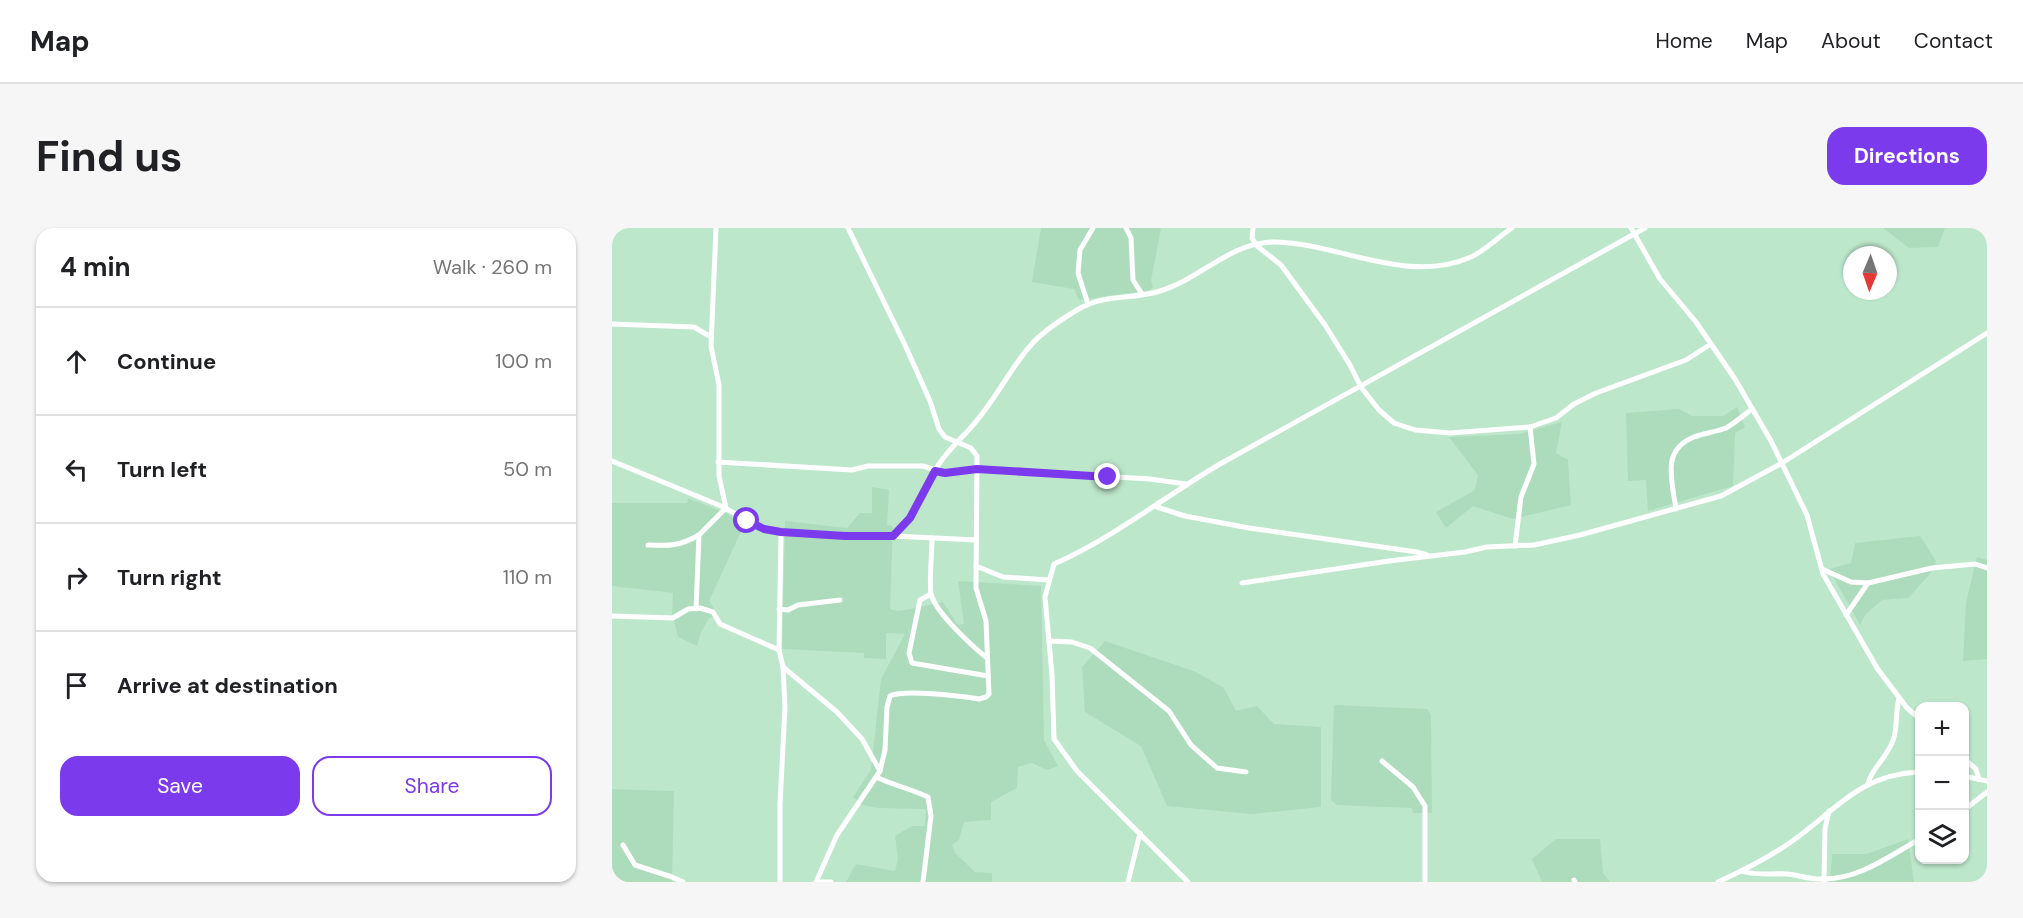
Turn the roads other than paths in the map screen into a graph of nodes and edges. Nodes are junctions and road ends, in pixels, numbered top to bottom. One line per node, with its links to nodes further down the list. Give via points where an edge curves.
1 (716, 228): 14 (lane)
2 (848, 228): 19 (lane, via 905,345 939,429)
3 (1093, 228): 11 (lane, via 1080,250 1078,273)
4 (1126, 228): 10 (lane, via 1131,238 1133,280)
5 (1253, 228): 9 (lane)
6 (1512, 228): 9 (lane, via 1474,256 1419,268 1327,248)
7 (1645, 228): 8 (lane)
8 (1633, 231): 15 (lane, via 1660,279); 16 (lane)
9 (1255, 243): 10 (lane, via 1208,265 1185,281); 16 (lane, via 1281,265 1325,325)
10 (1142, 294): 11 (lane)
11 (1088, 304): 19 (lane, via 1031,344)
12 (612, 324): 14 (lane, via 694,327)
13 (1987, 333): 22 (lane)
14 (711, 337): 21 (lane, via 719,385)
15 (1711, 344): 17 (lane); 18 (lane, via 1686,360 1596,393 1556,418)
16 (1361, 387): 18 (lane, via 1394,423 1415,430 1450,433); 25 (lane)
17 (1752, 409): 22 (lane); 28 (lane, via 1725,428 1682,442 1672,456)
18 (1530, 427): 35 (lane, via 1534,464 1521,497)
19 (957, 442): 23 (lane, via 971,448 977,456); 24 (lane)
20 (612, 461): 27 (lane)
21 (718, 462): 24 (lane, via 852,470 868,466 923,466); 27 (lane)
22 (1782, 463): 28 (lane, via 1721,496); 39 (lane, via 1807,515)
23 (977, 469): 24 (lane); 25 (lane, via 1150,478); 33 (lane)
24 (935, 471): 31 (lane, via 910,518)
25 (1186, 484): 26 (lane)
26 (1154, 506): 36 (lane, via 1249,528); 40 (lane, via 1085,551 1054,564)
27 (726, 508): 29 (lane, via 764,529); 30 (lane)
28 (1676, 509): 35 (lane, via 1580,535)
29 (781, 532): 31 (lane); 46 (lane)
30 (699, 535): 34 (lane, via 673,546); 45 (lane)
31 (893, 536): 32 (lane)
32 (932, 538): 33 (lane); 43 (lane)
33 (976, 540): 37 (lane)
34 (648, 545)
35 (1515, 546): 36 (lane)
36 (1430, 556): 41 (lane)
37 (976, 566): 40 (lane, via 1003,577); 51 (lane, via 976,588 986,621)
38 (1987, 568): 42 (lane, via 1975,564 1932,568)
39 (1822, 569): 42 (lane, via 1851,582); 47 (lane)
40 (1049, 580): 49 (lane, via 1045,597)
41 (1242, 583)
42 (1868, 583): 47 (lane)
43 (931, 594): 51 (lane, via 957,630); 53 (lane, via 920,600 909,653 912,663)
44 (840, 600): 46 (lane)
45 (696, 609): 48 (lane, via 673,618); 50 (lane, via 713,612 720,624)
46 (779, 609): 50 (lane)
47 (1846, 615): 54 (lane)
48 (612, 616)
49 (1049, 640): 58 (lane, via 1089,648 1170,711 1191,745 1217,768); 68 (lane, via 1053,739 1077,771)
50 (779, 650): 52 (lane)
51 (987, 658): 53 (lane)
52 (783, 667): 60 (lane, via 837,712 862,739); 74 (lane)
53 (988, 676): 60 (lane, via 986,698 909,693 890,696 885,750)
54 (1899, 698): 55 (lane); 64 (lane, via 1895,736)
55 (1915, 714)
56 (1383, 761): 80 (lane, via 1413,787 1425,806)
57 (1969, 762): 62 (lane, via 1977,769)
58 (1245, 772)
59 (1915, 773): 64 (lane)
60 (878, 774): 75 (lane, via 837,836); 77 (lane, via 928,797 931,816)
61 (1969, 777): 62 (lane)
62 (1979, 779): 63 (lane)
63 (1987, 781)
64 (1868, 784): 67 (lane)
65 (1987, 792): 66 (lane)
66 (1969, 807)
67 (1829, 811): 71 (lane, via 1789,843); 72 (lane)
68 (1140, 833): 78 (lane); 79 (lane)
69 (1915, 842): 72 (lane, via 1854,874)
70 (623, 845): 73 (lane, via 635,865)
71 (1741, 871): 72 (lane); 81 (lane)
72 (1824, 881)
73 (683, 882)
74 (780, 882)
75 (816, 882): 76 (lane)
76 (831, 882)
77 (923, 882)
78 (1128, 882)
79 (1188, 882)
80 (1425, 882)
81 (1718, 882)

